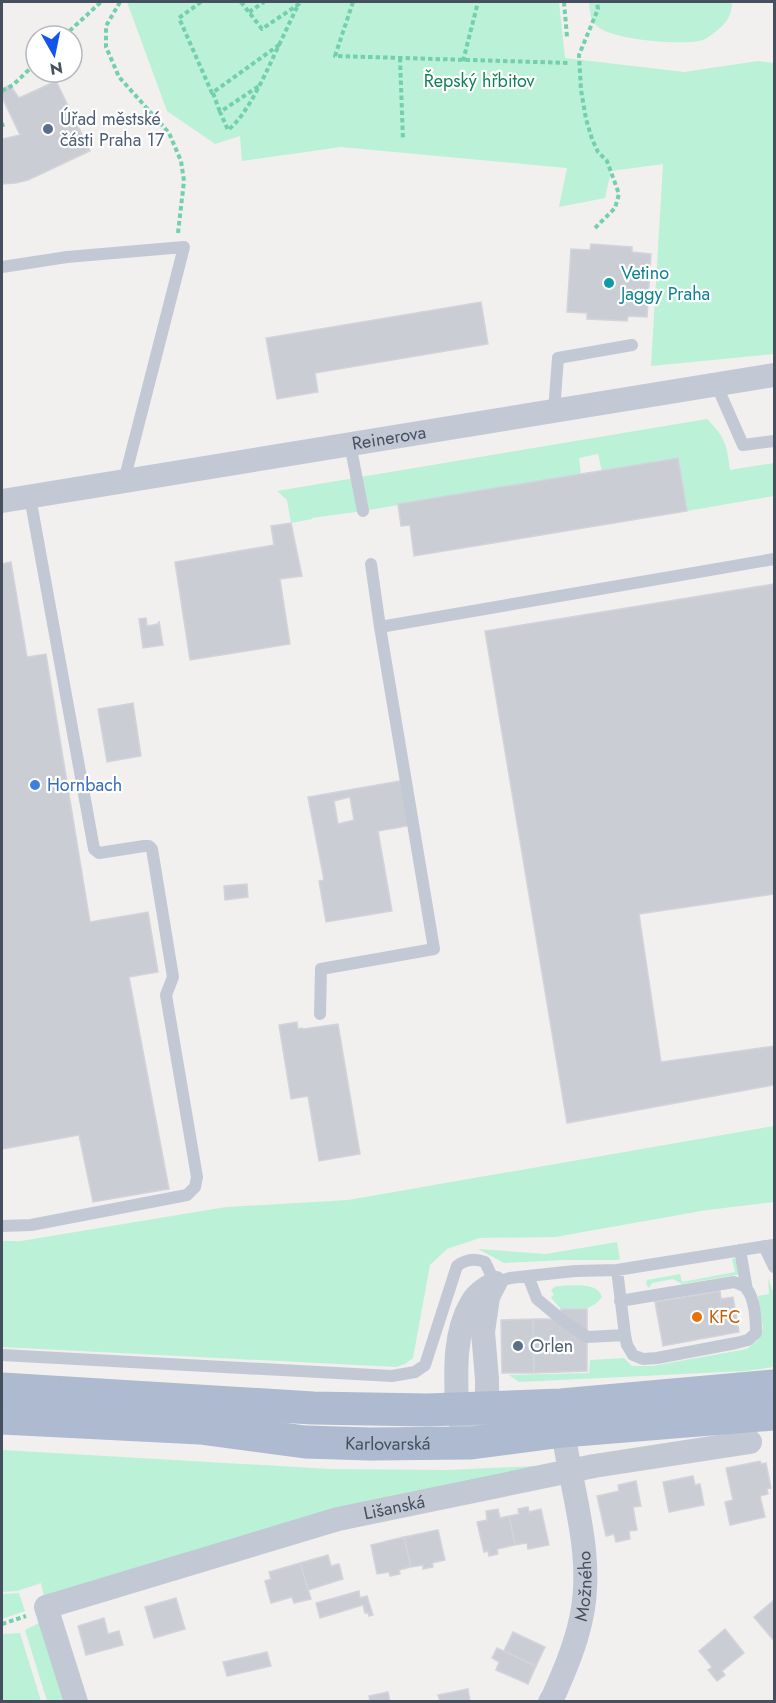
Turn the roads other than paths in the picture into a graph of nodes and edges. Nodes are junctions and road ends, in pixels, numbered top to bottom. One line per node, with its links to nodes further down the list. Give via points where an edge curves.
1 (2, 267): 8 (lane, via 184,247)
2 (632, 345): 5 (lane, via 558,358)
3 (774, 375): 4 (street, Reinerova)
4 (716, 384): 5 (street, Reinerova); 6 (lane, via 743,445)
5 (554, 411): 7 (street, Reinerova)
6 (774, 441)
7 (350, 444): 8 (street, Reinerova); 11 (lane)
8 (124, 482): 9 (street, Reinerova)
9 (30, 497): 10 (street, Reinerova); 16 (lane, via 94,849 99,853 144,846 152,849 173,977 166,995 197,1177 195,1187 187,1195 31,1225)
10 (2, 501)
11 (363, 511)
12 (774, 559): 14 (lane)
13 (371, 564): 14 (lane)
14 (380, 627): 15 (lane, via 434,950 321,969)
15 (320, 1014)
16 (2, 1226)
17 (769, 1245): 18 (lane); 19 (lane)
18 (740, 1250): 20 (lane); 23 (lane)
19 (774, 1267)
20 (617, 1270): 21 (lane); 24 (lane)
21 (528, 1276): 22 (lane); 25 (lane, via 537,1299 587,1336)
22 (495, 1283): 26 (lane, via 485,1262 471,1260 457,1266 425,1365 415,1372 392,1376); 29 (street, via 488,1296 483,1332 487,1378)
23 (747, 1290): 24 (lane, via 734,1282); 25 (lane, via 756,1325 756,1333 748,1340 644,1359 633,1355)
24 (620, 1301): 25 (lane)
25 (625, 1335)
26 (2, 1355)
27 (774, 1386): 29 (main road, Karlovarská)
28 (2, 1389): 29 (main road, Karlovarská, via 313,1408)
29 (472, 1409): 34 (street)
30 (774, 1414): 32 (main road, Karlovarská)
31 (2, 1418): 34 (main road, Karlovarská, via 200,1428 305,1442)
32 (563, 1431): 34 (main road, Karlovarská); 35 (street, Možného)
33 (750, 1442): 35 (street, Lišanská)
34 (471, 1443)
35 (570, 1471): 36 (street, Lišanská, via 338,1518 45,1607); 37 (street, Možného, via 582,1534 582,1617 572,1654)
36 (76, 1701)
37 (550, 1701)

